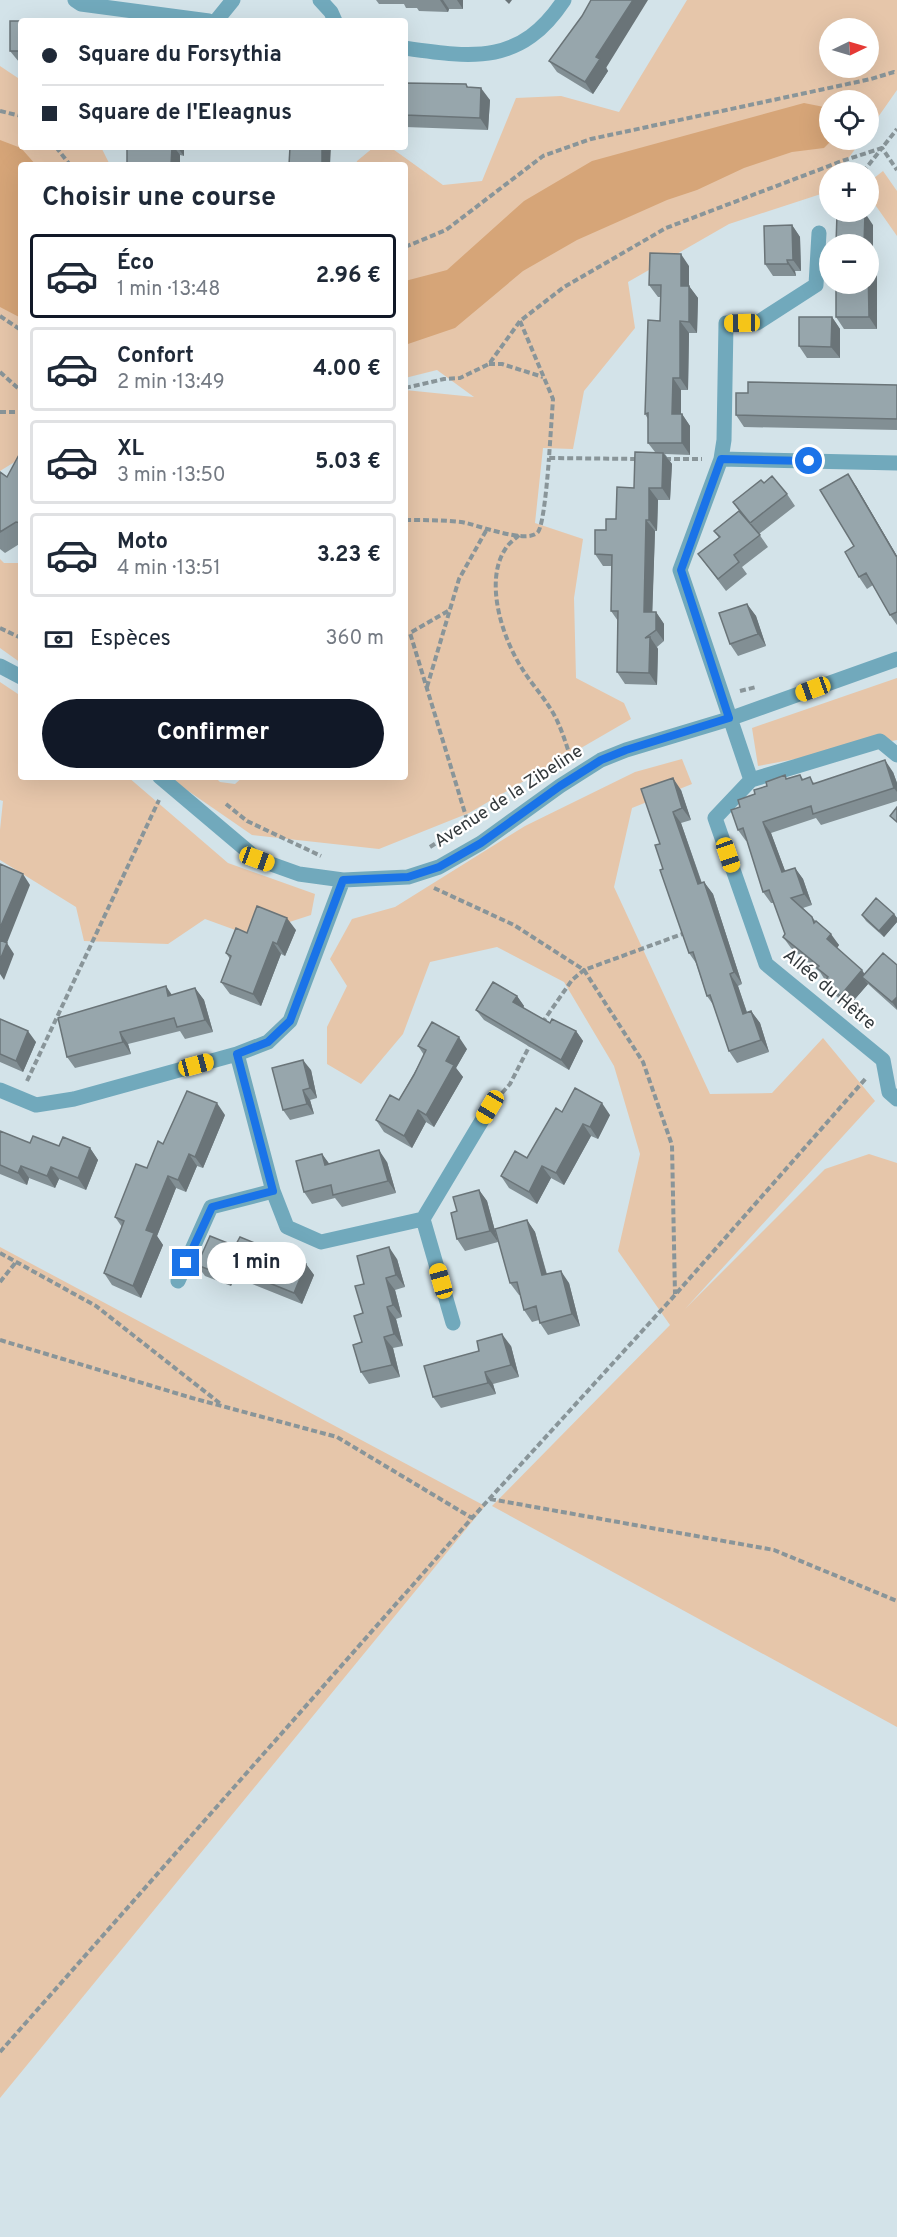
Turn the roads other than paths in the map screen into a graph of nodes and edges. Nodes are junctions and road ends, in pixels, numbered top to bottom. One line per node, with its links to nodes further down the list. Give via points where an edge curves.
1 (75, 0): 5 (street)
2 (233, 0): 6 (street)
3 (320, 0): 7 (street)
4 (564, 0): 8 (street, via 530,38 501,52 459,56)
5 (188, 18)
6 (218, 18)
7 (334, 18)
8 (408, 48)
9 (819, 233): 10 (street, via 816,285 757,323 726,323)
10 (721, 459): 11 (street); 15 (street, via 681,570)
11 (897, 463)
12 (897, 659): 15 (street, Avenue de la Zibeline)
13 (0, 666): 14 (street)
14 (18, 675)
15 (729, 718): 18 (street); 19 (street, Avenue de la Zibeline, via 601,760 481,843 439,867 408,877)
16 (897, 755): 18 (street, via 880,741)
17 (164, 780): 19 (street, Avenue de la Zibeline, via 257,859 299,874)
18 (751, 780): 22 (street, Allée du Hêtre, via 715,818 766,964 883,1060 889,1092)
19 (343, 880): 20 (street, via 290,1021 268,1042)
20 (237, 1054): 21 (street, via 74,1099 36,1105); 24 (street)
21 (0, 1090)
22 (897, 1099)
23 (490, 1107): 25 (street)
24 (273, 1191): 25 (street, via 287,1227 321,1242); 26 (street, via 212,1207)
25 (423, 1219): 27 (street)
26 (178, 1281)
27 (453, 1323)

